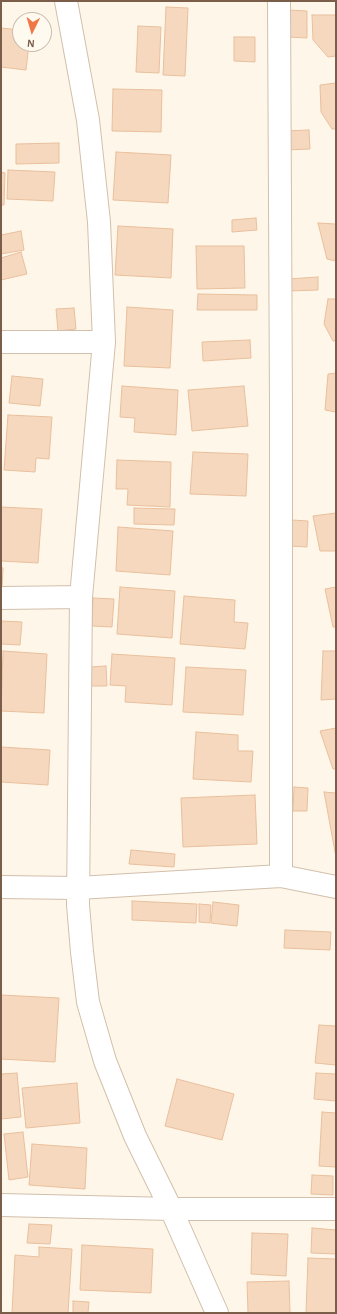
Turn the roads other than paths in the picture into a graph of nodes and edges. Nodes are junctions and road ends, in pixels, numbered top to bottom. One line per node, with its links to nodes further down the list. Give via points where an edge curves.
1 (66, 1): 4 (street, via 88,120 98,222)
2 (279, 1): 7 (street)
3 (1, 342): 4 (street)
4 (104, 342): 5 (street)
5 (81, 597): 6 (street); 10 (street)
6 (1, 598)
7 (280, 876): 9 (street); 10 (street)
8 (1, 887): 10 (street)
9 (336, 887)
10 (78, 888): 12 (street, via 88,1002 105,1061 135,1136)
11 (1, 1205): 12 (street)
12 (171, 1209): 13 (street); 14 (street)
13 (336, 1209)
14 (217, 1313)

